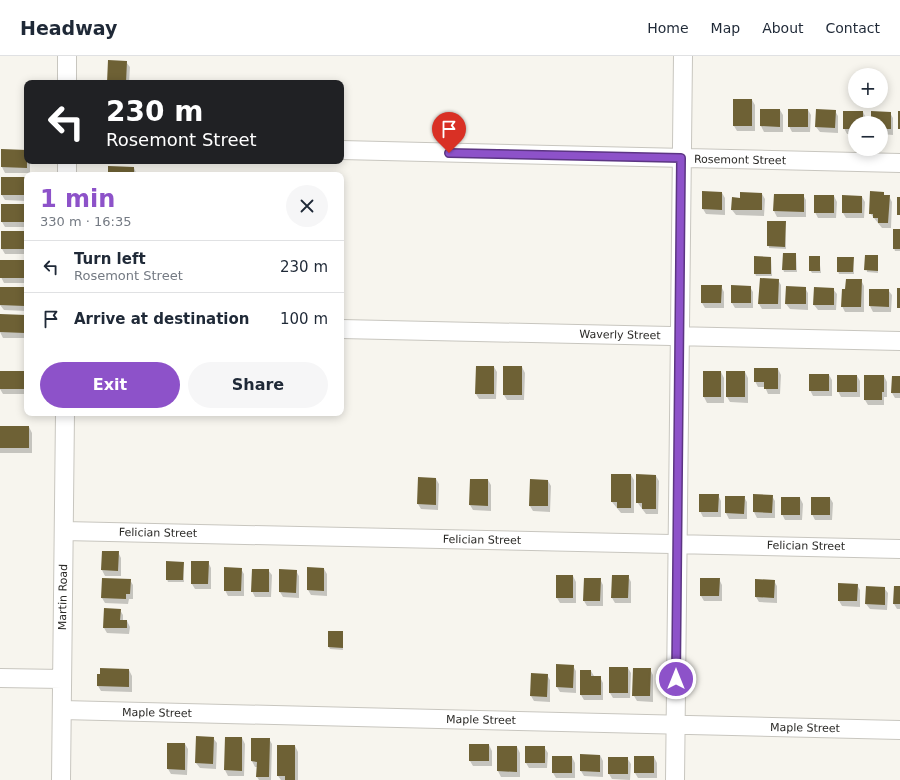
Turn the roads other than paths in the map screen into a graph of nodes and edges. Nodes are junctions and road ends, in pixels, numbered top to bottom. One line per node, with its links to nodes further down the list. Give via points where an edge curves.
1 (67, 56): 3 (street)
2 (683, 56): 5 (street)
3 (67, 80)
4 (344, 150): 5 (street, Rosemont Street)
5 (681, 158): 6 (street, Rosemont Street); 8 (street)
6 (900, 163)
7 (344, 329): 8 (street, Waverly Street)
8 (679, 337): 9 (street, Waverly Street); 12 (street)
9 (900, 341)
10 (65, 416): 11 (street, Martin Road)
11 (64, 531): 12 (street, Felician Street); 15 (street, Martin Road)
12 (677, 544): 13 (street, Felician Street); 17 (street)
13 (900, 548)
14 (0, 678): 15 (street)
15 (62, 679): 16 (street, Martin Road)
16 (62, 710): 17 (street, Maple Street); 19 (street, Martin Road)
17 (675, 724): 18 (street, Maple Street); 20 (street)
18 (900, 730)
19 (61, 780)
20 (675, 780)

